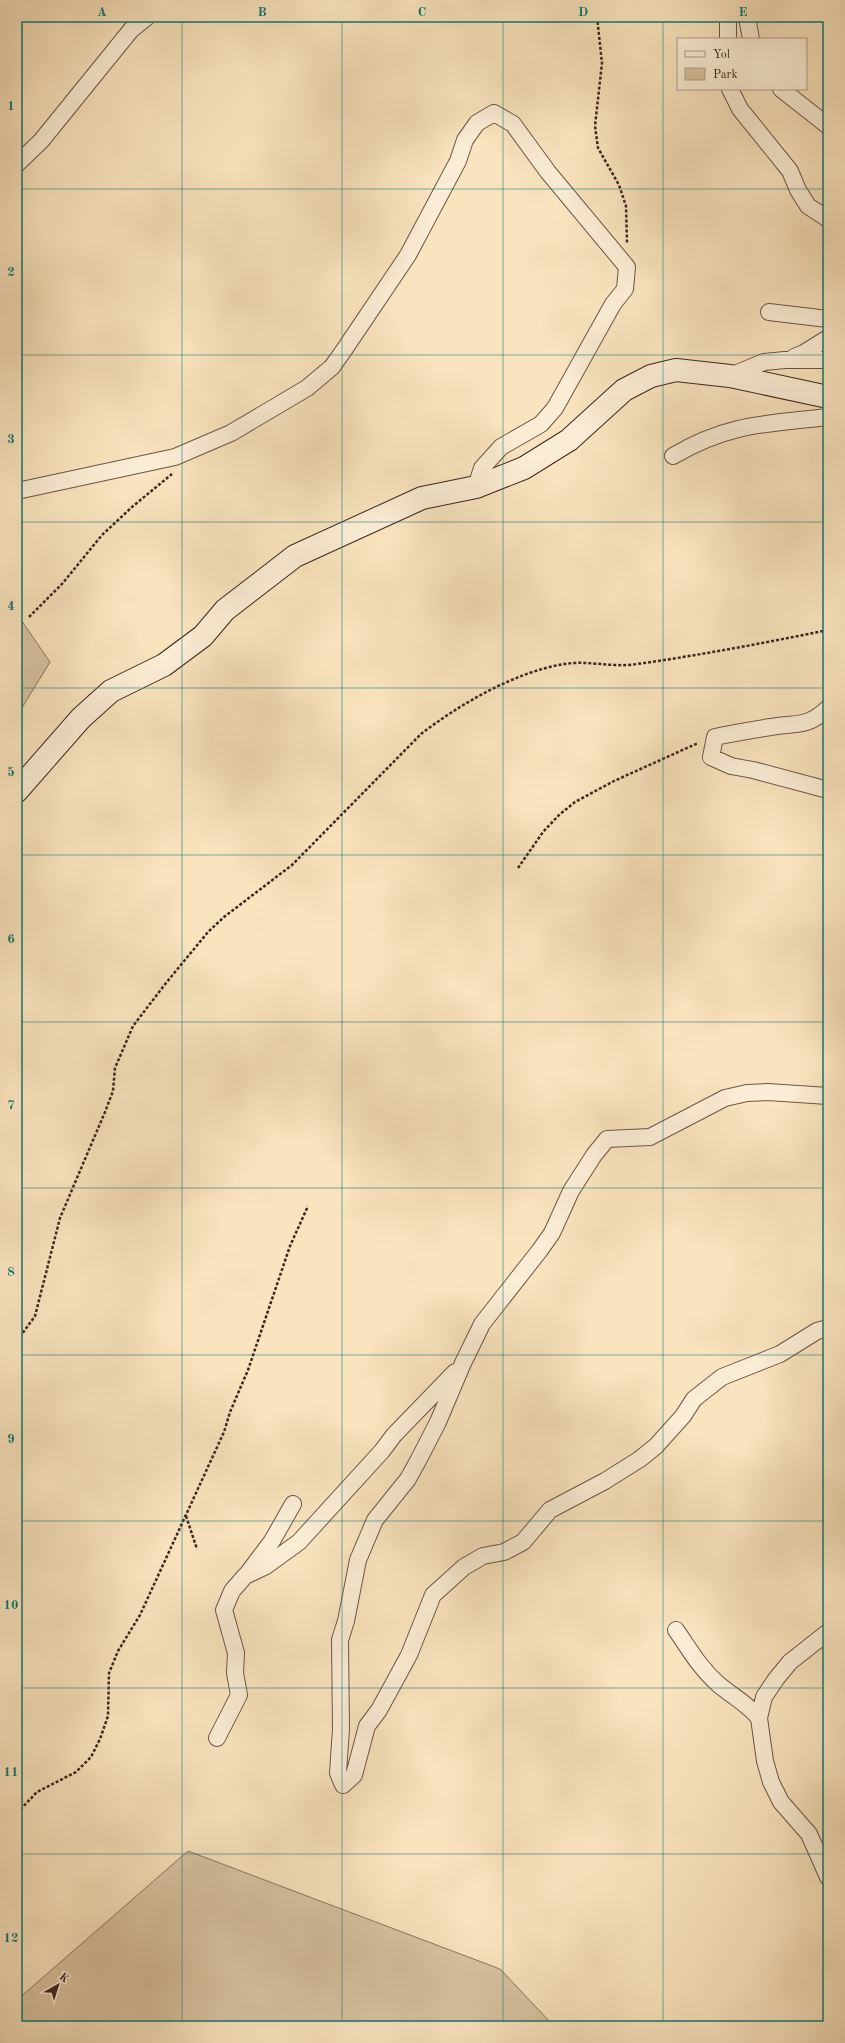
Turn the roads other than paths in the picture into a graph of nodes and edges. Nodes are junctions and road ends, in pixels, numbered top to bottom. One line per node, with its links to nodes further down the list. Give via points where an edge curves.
1 (147, 17): 9 (street, via 131,30 40,141)
2 (728, 17): 4 (street)
3 (748, 17): 5 (street)
4 (728, 38)
5 (751, 38)
6 (730, 90): 10 (street, via 740,109 790,171 808,206)
7 (782, 90): 8 (street)
8 (828, 126)
9 (17, 164)
10 (828, 219)
11 (769, 312): 12 (street)
12 (828, 319)
13 (828, 338): 14 (street, via 804,353)
14 (784, 360): 15 (street); 16 (street, via 764,362)
15 (828, 360)
16 (730, 376): 17 (street); 20 (street, via 676,370 651,376 624,390 569,440 524,468)
17 (828, 397)
18 (828, 417): 19 (street, via 731,429 692,445)
19 (674, 456)
20 (476, 487): 21 (street, via 482,468 501,447 541,424 555,408 613,304 625,289 627,267 548,172 513,124 494,113 477,123 466,140 408,254 348,344 332,366 307,388 238,429 175,457); 24 (street, via 422,498 295,556 225,610 198,640 164,665 111,691 81,718)
21 (17, 492)
22 (828, 708): 23 (street, via 819,716 799,725 773,726 715,737 711,757 730,766)
23 (828, 790)
24 (17, 791)
25 (828, 1096): 27 (street, via 747,1093 725,1098 650,1136 607,1139 594,1154 571,1191 544,1244 482,1324)
26 (828, 1328): 27 (street, via 817,1331 780,1354 722,1377 694,1399 683,1416 656,1446 640,1459 550,1510 523,1542 504,1552 483,1556 464,1567 433,1594 409,1656 379,1710 367,1726 354,1775 343,1785 338,1773 341,1729 340,1640 358,1560 375,1520 408,1479 419,1459 447,1403)
27 (463, 1363): 29 (street, via 394,1435 299,1542 266,1566)
28 (294, 1504): 29 (street, via 272,1541)
29 (245, 1576): 33 (street, via 232,1591 224,1610 236,1653 235,1673 239,1696)
30 (676, 1630): 32 (street, via 701,1668)
31 (828, 1632): 32 (street, via 790,1662 776,1679 764,1697)
32 (759, 1718): 34 (street, via 765,1761 771,1782 782,1802 809,1834)
33 (217, 1738)
34 (828, 1877)

